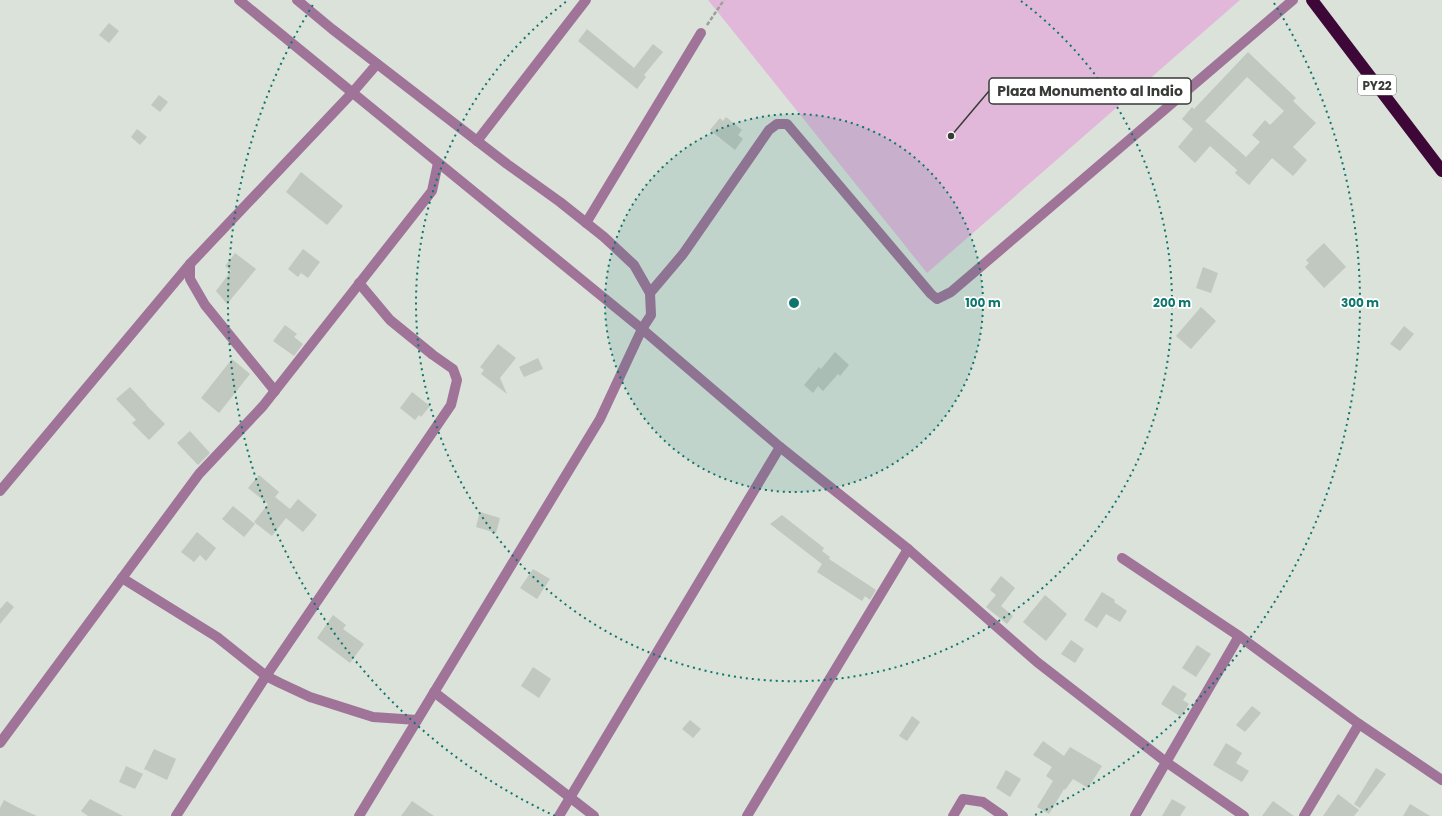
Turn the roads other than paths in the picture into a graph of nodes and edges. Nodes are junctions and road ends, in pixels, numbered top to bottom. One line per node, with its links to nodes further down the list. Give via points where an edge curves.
1 (239, 0): 8 (street)
2 (297, 0): 7 (street)
3 (586, 0): 9 (street)
4 (1293, 0): 15 (street, via 951,292 936,298 931,294 787,124 777,124 769,130 683,254)
5 (1312, 0): 11 (highway, PY22)
6 (701, 33): 12 (street)
7 (377, 64): 8 (street); 9 (street)
8 (352, 93): 10 (street); 13 (street)
9 (477, 140): 12 (street)
10 (438, 163): 14 (street, via 432,191); 16 (street)
11 (1442, 171)
12 (586, 223): 15 (street, via 634,266)
13 (190, 264): 17 (street, via 190,279 205,305); 19 (street)
14 (359, 283): 17 (street); 24 (street, via 390,320 453,369 457,380 454,393 451,405)
15 (650, 293): 16 (street, via 651,315)
16 (642, 329): 18 (street); 25 (street, via 600,419)
17 (275, 391): 22 (street, via 199,474)
18 (780, 447): 20 (street); 31 (street)
19 (0, 491)
20 (908, 549): 29 (street, via 1037,662); 36 (street)
21 (1122, 558): 23 (street)
22 (122, 578): 24 (street, via 217,637); 28 (street)
23 (1239, 636): 27 (street); 29 (street)
24 (266, 676): 26 (street, via 310,697 372,717); 32 (street)
25 (434, 692): 26 (street); 31 (street)
26 (417, 720): 33 (street)
27 (1359, 724): 30 (street); 41 (street)
28 (0, 743)
29 (1166, 762): 39 (street); 40 (street)
30 (1442, 780)
31 (570, 797): 34 (street); 35 (street)
32 (176, 816)
33 (359, 816)
34 (558, 816)
35 (594, 816)
36 (747, 816)
37 (953, 816): 38 (street, via 962,799 983,802)
38 (1003, 816)
39 (1135, 816)
40 (1244, 816)
41 (1304, 816)

